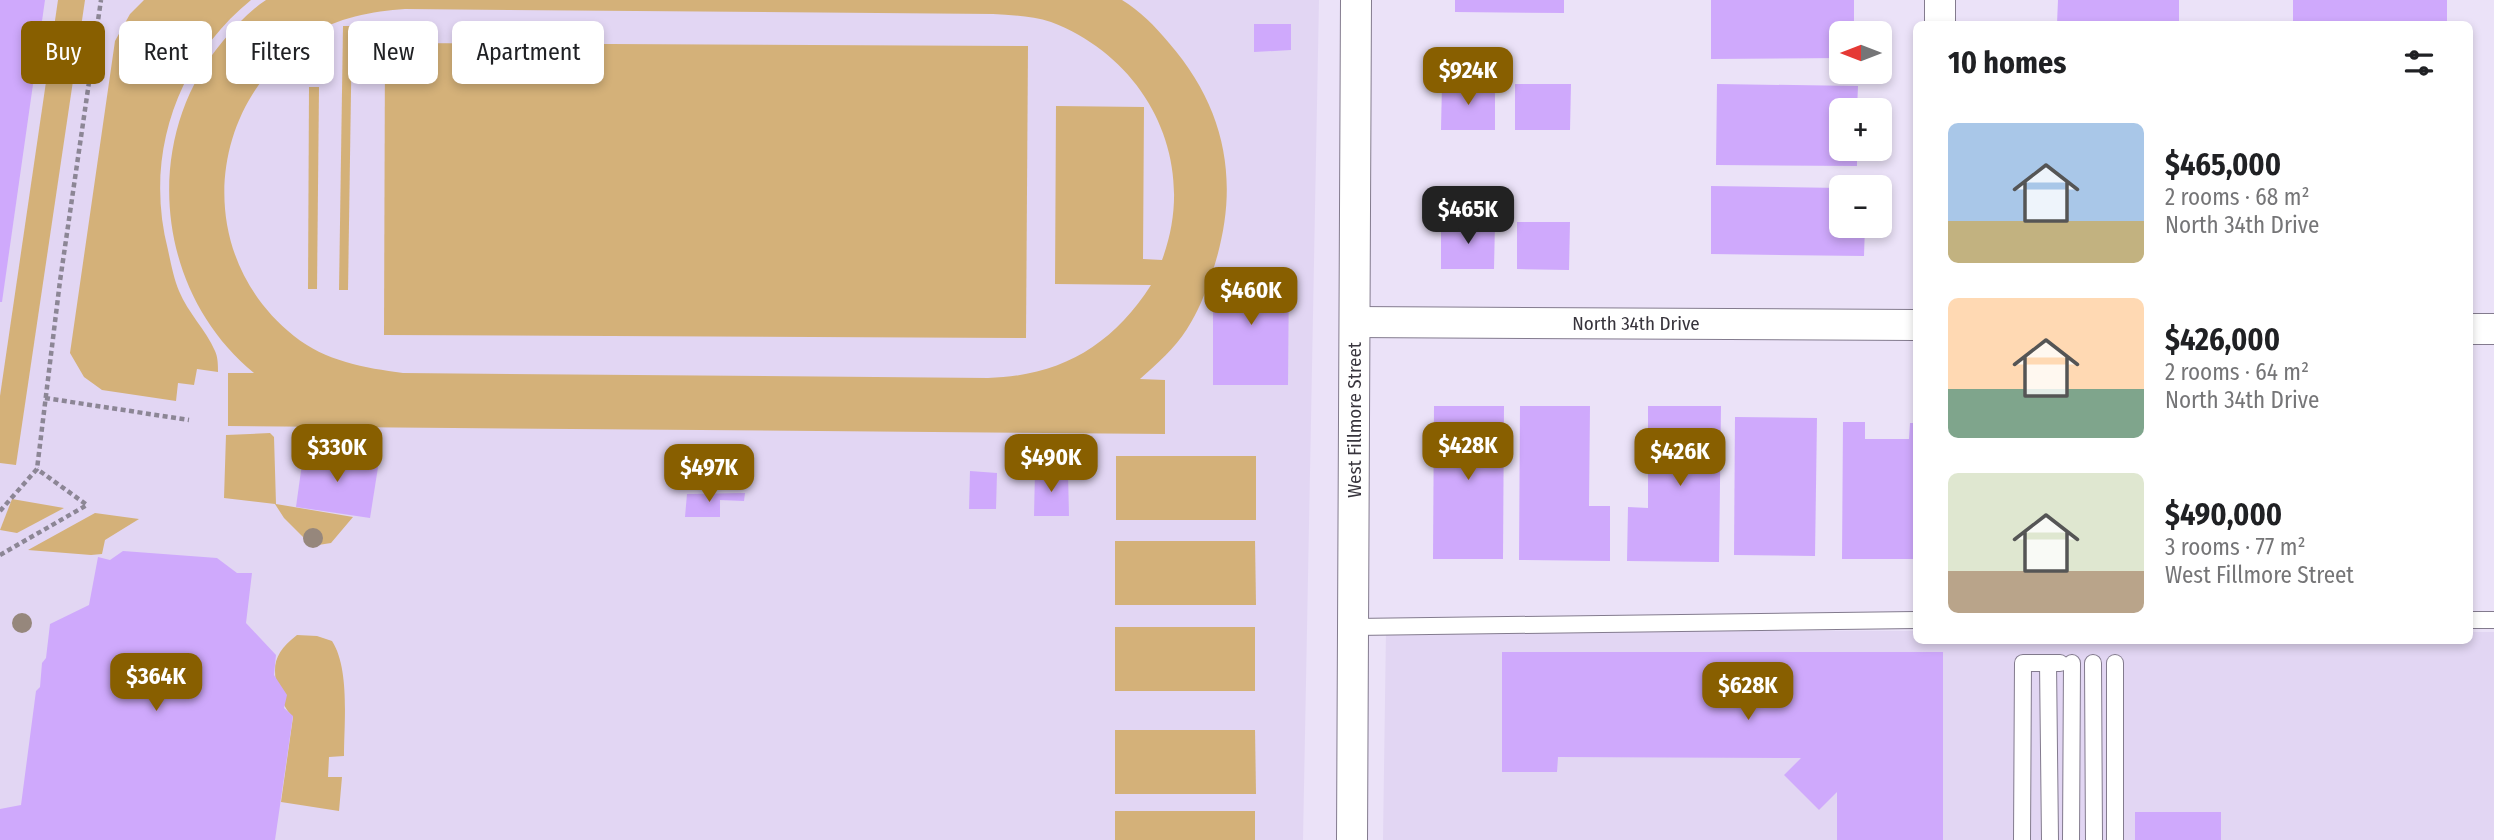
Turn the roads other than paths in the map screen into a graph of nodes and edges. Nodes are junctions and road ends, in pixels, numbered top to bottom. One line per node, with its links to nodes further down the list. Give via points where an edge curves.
1 (1356, 0): 4 (street, West Fillmore Street)
2 (1940, 0): 3 (street)
3 (1940, 21)
4 (1355, 322): 5 (street, North 34th Drive); 11 (street, West Fillmore Street)
5 (1913, 325)
6 (2473, 329): 7 (street)
7 (2494, 329)
8 (1913, 620): 11 (lane)
9 (2473, 620): 10 (lane)
10 (2494, 620)
11 (1354, 627): 15 (street, West Fillmore Street)
12 (2060, 663): 16 (lane, via 2022,663); 17 (lane); 18 (lane)
13 (2093, 663): 19 (lane)
14 (2115, 663): 20 (lane)
15 (1352, 840)
16 (2022, 840)
17 (2050, 840)
18 (2071, 840)
19 (2094, 840)
20 (2115, 840)

